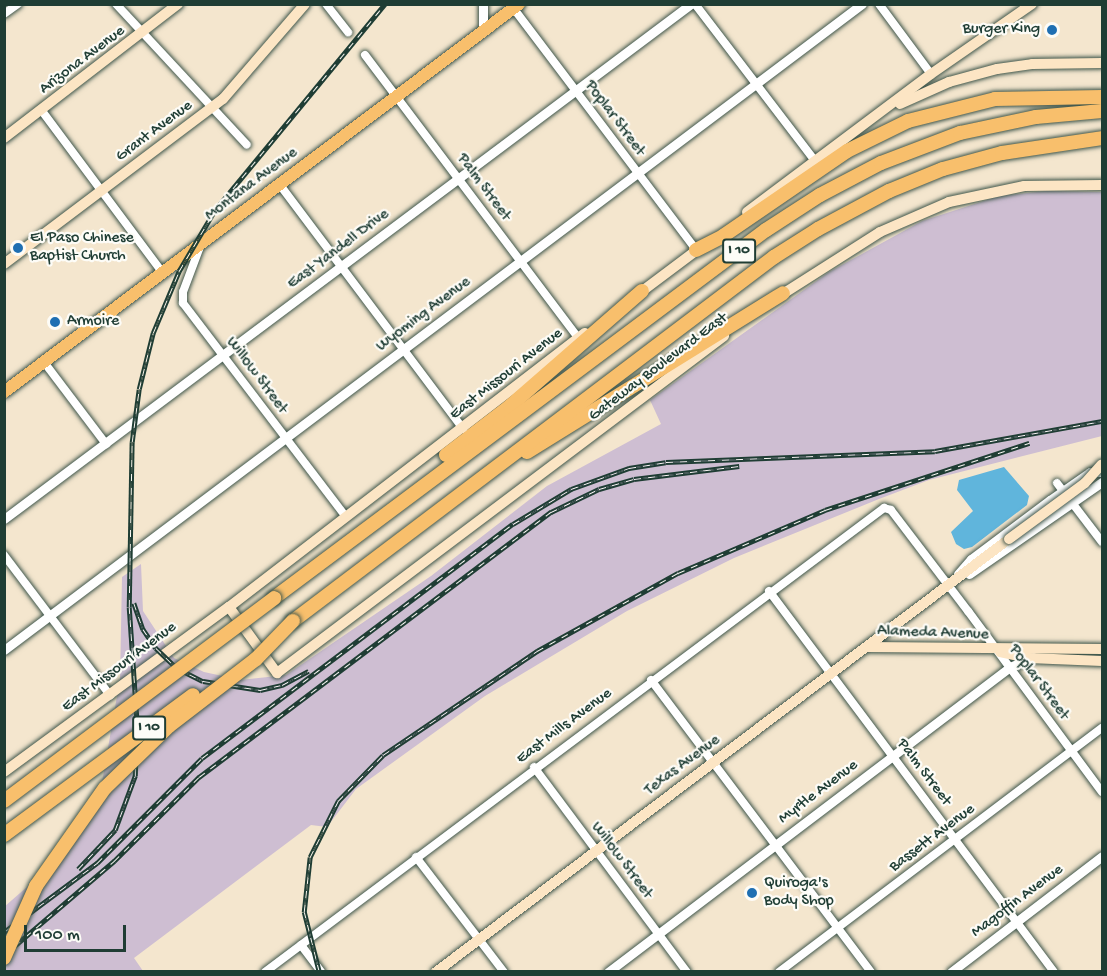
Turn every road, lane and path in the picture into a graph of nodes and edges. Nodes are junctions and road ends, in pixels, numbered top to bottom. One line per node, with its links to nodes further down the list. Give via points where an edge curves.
1 (18, 4): 12 (street)
2 (116, 4): 15 (street)
3 (178, 4): 15 (main road, Arizona Avenue)
4 (305, 4): 23 (main road, Grant Avenue)
5 (326, 4): 13 (street)
6 (483, 4): 14 (street)
7 (693, 4): 19 (street); 20 (street, East Yandell Drive)
8 (862, 4): 19 (street, Wyoming Avenue)
9 (879, 4): 18 (street)
10 (1032, 4): 18 (main road, East Missouri Avenue)
11 (515, 6): 14 (main road, Montana Avenue); 20 (street, Poplar Street)
12 (4, 14)
13 (348, 32)
14 (483, 32): 21 (main road, Montana Avenue)
15 (144, 34): 23 (street); 24 (main road, Arizona Avenue)
16 (365, 55): 21 (street, Palm Street)
17 (1100, 64): 25 (main road, via 1032,64 981,73 934,88)
18 (931, 74): 25 (main road, East Missouri Avenue)
19 (756, 84): 29 (street); 30 (street, Wyoming Avenue)
20 (576, 91): 30 (street, Poplar Street); 32 (street, East Yandell Drive)
21 (396, 97): 32 (street, Palm Street); 35 (main road, Montana Avenue)
22 (1098, 104): 38 (highway, via 995,99 908,121 847,151 723,236); 56 (highway, I 10, via 960,133 852,177 766,230)
23 (214, 107): 28 (street); 36 (main road, Grant Avenue)
24 (42, 111): 26 (main road, Arizona Avenue); 36 (street)
25 (877, 117): 29 (main road, East Missouri Avenue)
26 (4, 138)
27 (1099, 139): 55 (highway, I 10, via 972,160 915,179 853,208 774,257)
28 (247, 145)
29 (815, 161): 38 (main road, East Missouri Avenue)
30 (638, 173): 38 (street, Poplar Street); 39 (street, Wyoming Avenue)
31 (1102, 177): 33 (main road)
32 (459, 179): 39 (street, Palm Street); 41 (street, East Yandell Drive)
33 (1085, 184): 34 (main road, Gateway Boulevard East); 44 (main road, Gateway Boulevard East, via 1000,189 929,208 880,232)
34 (1102, 184)
35 (280, 185): 37 (main road, Montana Avenue); 41 (street)
36 (102, 192): 40 (main road, Grant Avenue); 42 (street)
37 (201, 243): 42 (main road, Montana Avenue); 47 (street, Willow Street, via 182,298)
38 (696, 250): 43 (main road, East Missouri Avenue)
39 (521, 262): 45 (street, Palm Street); 46 (street, Wyoming Avenue)
40 (4, 264)
41 (341, 267): 46 (street); 47 (street, East Yandell Drive)
42 (162, 272): 48 (main road, Montana Avenue)
43 (642, 291): 45 (main road, East Missouri Avenue); 56 (highway, via 444,457)
44 (783, 293): 55 (highway, via 575,425); 67 (main road, Gateway Boulevard East, via 276,674)
45 (578, 338): 50 (main road, East Missouri Avenue)
46 (404, 350): 50 (street); 51 (street, Wyoming Avenue)
47 (223, 355): 51 (street, Willow Street); 52 (street, East Yandell Drive)
48 (44, 362): 49 (main road, Montana Avenue); 52 (street)
49 (4, 392)
50 (463, 429): 61 (main road, East Missouri Avenue)
51 (286, 438): 61 (street, Willow Street); 68 (street, Wyoming Avenue)
52 (106, 444): 62 (street, East Yandell Drive)
53 (1102, 464): 65 (main road, bridge, via 1085,483)
54 (1102, 472): 58 (street, Texas Avenue, via 1090,472)
55 (480, 477): 69 (highway, I 10)
56 (427, 480): 88 (highway, I 10, bridge)
57 (1102, 482): 59 (street, Texas Avenue)
58 (1060, 487): 59 (street); 65 (street, Texas Avenue, via 971,559)
59 (1071, 502): 63 (street); 65 (street, Texas Avenue)
60 (884, 508): 65 (street, Poplar Street, via 891,510); 66 (street, East Mills Avenue)
61 (346, 517): 67 (main road, East Missouri Avenue)
62 (4, 519)
63 (1102, 542)
64 (4, 555): 68 (street)
65 (949, 585): 70 (main road, Texas Avenue); 74 (street, Poplar Street)
66 (769, 591): 78 (street, Palm Street); 79 (street, East Mills Avenue)
67 (229, 607): 80 (main road, East Missouri Avenue)
68 (51, 615): 73 (street, Wyoming Avenue); 80 (street)
69 (293, 621): 89 (highway, I 10, bridge); 100 (highway, bridge, via 256,659 162,732 105,789 36,886)
70 (868, 647): 74 (main road, Alameda Avenue); 78 (main road, Texas Avenue)
71 (1055, 649): 72 (main road, Alameda Avenue); 74 (main road, Alameda Avenue); 75 (street, Myrtle Avenue)
72 (1102, 649)
73 (4, 650)
74 (997, 651): 75 (main road, Alameda Avenue); 77 (street, Poplar Street)
75 (1029, 658): 76 (main road, Alameda Avenue); 77 (street, Myrtle Avenue)
76 (1102, 661)
77 (1010, 667): 82 (street, Poplar Street); 83 (street, Myrtle Avenue)
78 (831, 674): 83 (street, Palm Street); 84 (main road, Texas Avenue)
79 (651, 680): 84 (street); 85 (street, East Mills Avenue)
80 (110, 695): 86 (main road, East Missouri Avenue)
81 (1102, 728): 82 (street, Bassett Avenue)
82 (1073, 750): 87 (street, Poplar Street); 90 (street, Bassett Avenue)
83 (893, 756): 90 (street, Palm Street); 91 (street, Myrtle Avenue)
84 (715, 761): 91 (street); 92 (main road, Texas Avenue)
85 (534, 767): 92 (street, Willow Street); 94 (street, East Mills Avenue)
86 (4, 772)
87 (1102, 792)
88 (4, 801)
89 (4, 835)
90 (956, 838): 95 (street, Palm Street); 96 (street, Bassett Avenue)
91 (776, 845): 96 (street); 97 (street, Myrtle Avenue)
92 (596, 850): 97 (street, Willow Street); 98 (main road, Texas Avenue)
93 (1102, 856): 95 (street, Magoffin Avenue)
94 (416, 857): 98 (street); 99 (street, East Mills Avenue)
95 (1017, 922): 109 (street, Magoffin Avenue); 110 (street, Palm Street)
96 (838, 927): 107 (street, Bassett Avenue); 108 (street)
97 (658, 933): 105 (street, Myrtle Avenue); 106 (street, Willow Street)
98 (479, 939): 103 (main road, Texas Avenue); 104 (street)
99 (301, 945): 101 (street, East Mills Avenue); 102 (street)
100 (4, 958)
101 (265, 972)
102 (321, 972)
103 (436, 972)
104 (504, 972)
105 (608, 972)
106 (687, 972)
107 (779, 972)
108 (871, 972)
109 (951, 972)
110 (1054, 972)

